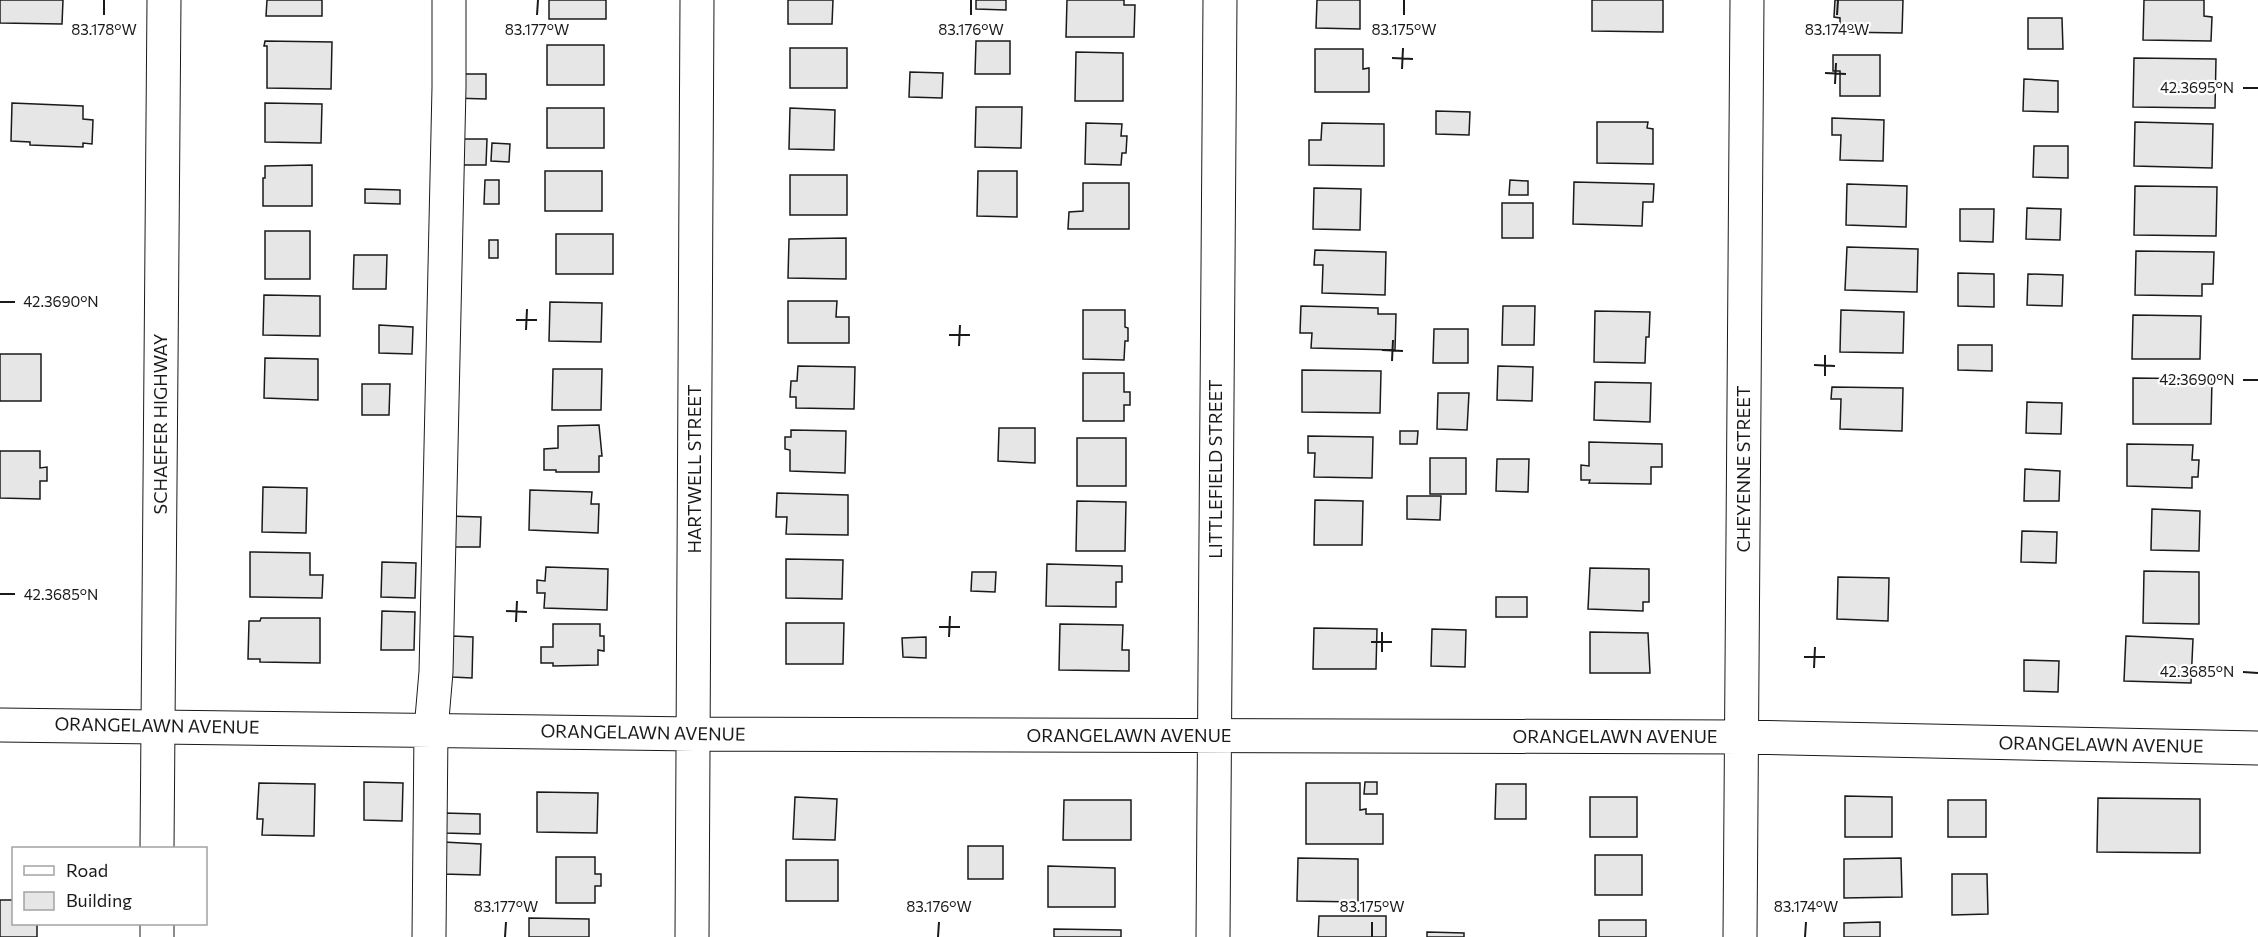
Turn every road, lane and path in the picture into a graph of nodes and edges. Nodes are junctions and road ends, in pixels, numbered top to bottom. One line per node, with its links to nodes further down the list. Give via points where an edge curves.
1 (164, 0): 7 (street, SCHAEFER HIGHWAY)
2 (449, 0): 8 (street, via 436,672)
3 (697, 0): 9 (street, HARTWELL STREET)
4 (1220, 0): 10 (street, LITTLEFIELD STREET)
5 (1747, 0): 11 (street, CHEYENNE STREET)
6 (0, 725): 7 (street, ORANGELAWN AVENUE)
7 (158, 726): 8 (street, ORANGELAWN AVENUE); 13 (street, SCHAEFER HIGHWAY)
8 (431, 730): 9 (street, ORANGELAWN AVENUE); 14 (street)
9 (694, 734): 10 (street, ORANGELAWN AVENUE); 15 (street, HARTWELL STREET)
10 (1214, 737): 11 (street, ORANGELAWN AVENUE); 16 (street, LITTLEFIELD STREET)
11 (1743, 737): 12 (street, ORANGELAWN AVENUE); 17 (street, CHEYENNE STREET)
12 (2258, 748)
13 (158, 847)
14 (429, 937)
15 (692, 937)
16 (1213, 937)
17 (1740, 937)

